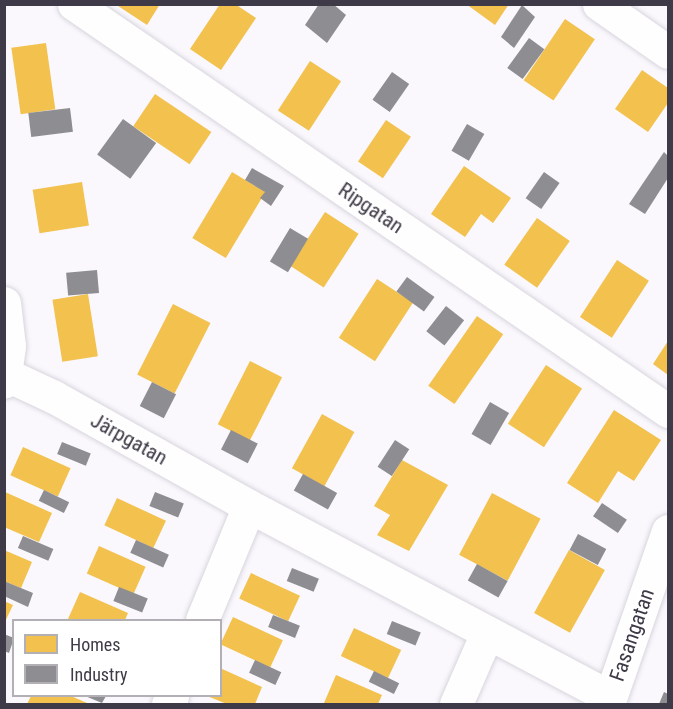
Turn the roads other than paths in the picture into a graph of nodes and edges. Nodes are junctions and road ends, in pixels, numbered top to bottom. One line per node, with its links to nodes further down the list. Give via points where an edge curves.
1 (74, 4): 6 (street, Ripgatan)
2 (599, 4): 3 (street)
3 (669, 52)
4 (4, 303): 5 (street, via 9,346)
5 (6, 379): 7 (street, Järpgatan, via 54,397)
6 (669, 411)
7 (249, 506): 9 (street); 10 (street, Järpgatan)
8 (669, 531): 11 (street, Fasangatan)
9 (203, 619)
10 (487, 633): 11 (street, Järpgatan); 12 (street)
11 (609, 701)
12 (456, 705)

